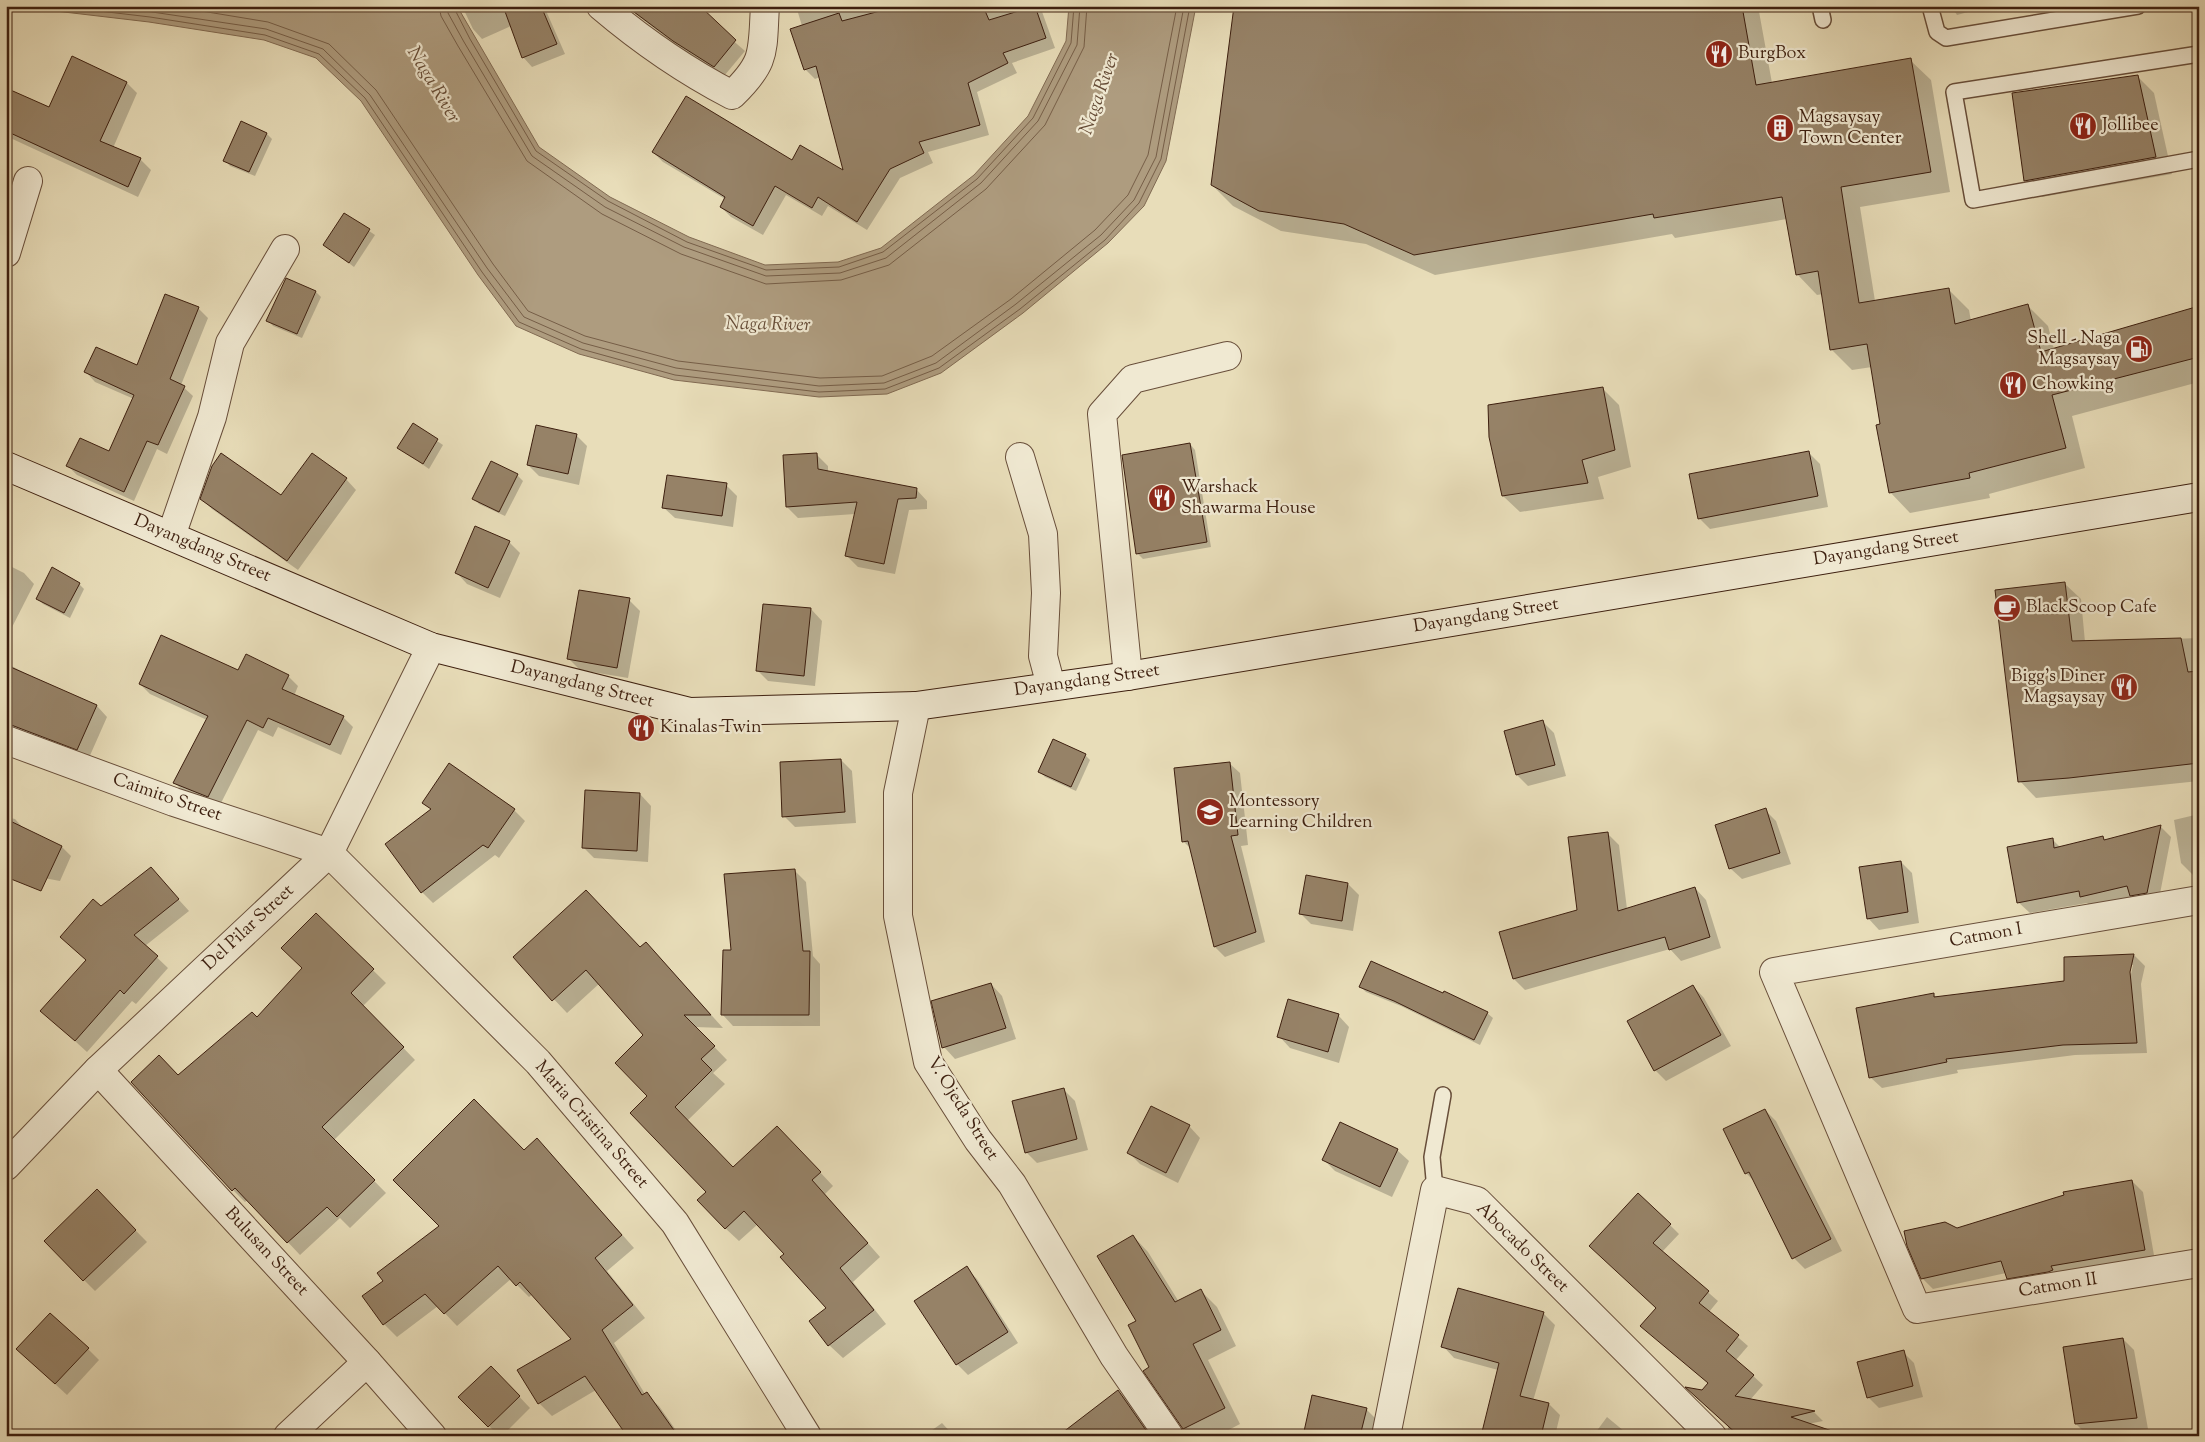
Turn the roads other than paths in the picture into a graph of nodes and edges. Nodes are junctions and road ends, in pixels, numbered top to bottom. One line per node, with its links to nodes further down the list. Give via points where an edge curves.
1 (601, 6): 2 (street, via 655,47 732,95 757,68 764,46)
2 (764, 6)
3 (1930, 6): 4 (lane, via 1937,32 1946,38)
4 (2138, 6)
5 (2199, 54): 6 (lane, via 1954,92 1974,200)
6 (2199, 159)
7 (28, 181): 9 (street)
8 (285, 249): 14 (street, via 230,343 212,417)
9 (6, 253)
10 (1227, 356): 16 (street, via 1133,379 1102,414)
11 (1020, 457): 17 (street, via 1043,534 1046,592 1044,656)
12 (6, 466): 14 (street, Dayangdang Street)
13 (2199, 497): 16 (street, Dayangdang Street)
14 (171, 536): 15 (street, Dayangdang Street)
15 (431, 647): 18 (street, Dayangdang Street, via 690,712); 20 (street, Del Pilar Street)
16 (1128, 676): 17 (street, Dayangdang Street)
17 (1051, 686): 18 (street, Dayangdang Street)
18 (916, 706): 32 (street, V. Ojeda Street, via 898,793 898,916 928,1062 978,1140 1012,1184 1114,1356)
19 (6, 740): 20 (street, Caimito Street, via 174,802)
20 (328, 853): 22 (street, Del Pilar Street); 31 (street, Maria Cristina Street, via 538,1062 675,1223)
21 (2199, 900): 27 (street, Catmon I, via 1774,972)
22 (98, 1070): 24 (street, Del Pilar Street); 28 (street, Bulusan Street)
23 (1443, 1095): 25 (lane, via 1432,1157)
24 (6, 1166)
25 (1435, 1190): 33 (street); 34 (street, Abocado Street, via 1477,1201)
26 (2199, 1263): 27 (street, Catmon II)
27 (1917, 1309)
28 (367, 1362): 29 (street); 30 (street, Bulusan Street)
29 (288, 1436)
30 (432, 1436)
31 (807, 1436)
32 (1170, 1436)
33 (1386, 1436)
34 (1712, 1436)

